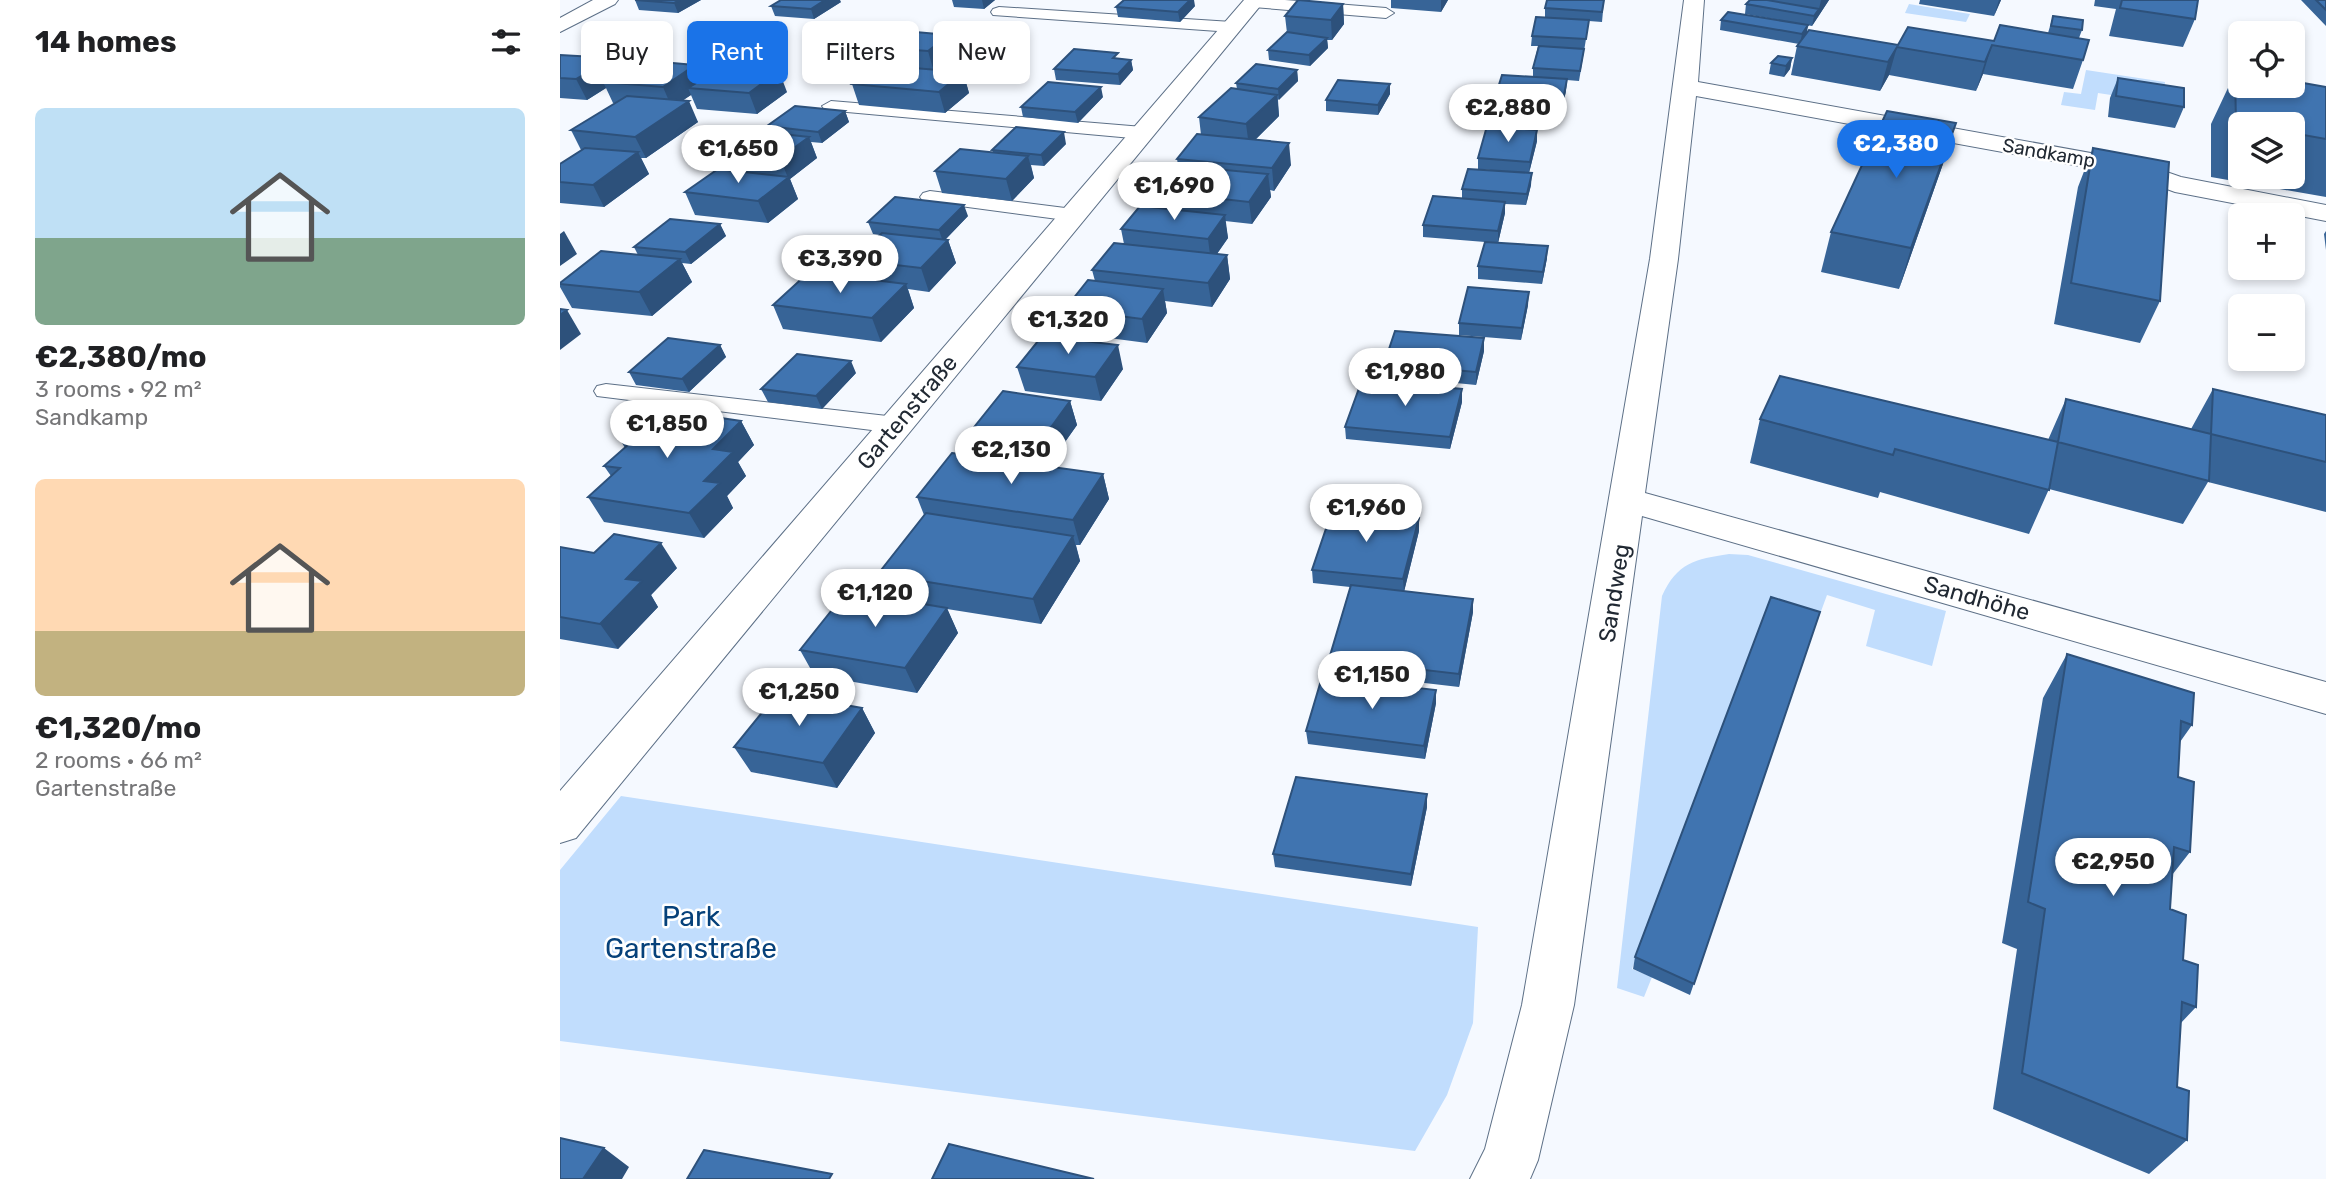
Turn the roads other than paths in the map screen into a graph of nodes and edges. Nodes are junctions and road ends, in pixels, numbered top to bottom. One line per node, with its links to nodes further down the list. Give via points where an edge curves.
1 (608, 0): 6 (street)
2 (1694, 0): 8 (street, Sandweg)
3 (1254, 1): 5 (lane); 7 (street, Gartenstraße)
4 (999, 12): 7 (lane)
5 (1386, 13)
6 (560, 26)
7 (1232, 27): 10 (street, Gartenstraße)
8 (1686, 87): 12 (street, Sandkamp, via 2135,169 2175,184); 16 (street, Sandweg)
9 (831, 106): 10 (lane)
10 (1143, 133): 13 (street, Gartenstraße)
11 (930, 197): 13 (lane)
12 (2326, 213)
13 (1073, 215): 15 (street, Gartenstraße)
14 (606, 391): 15 (lane)
15 (896, 425): 18 (street, Gartenstraße)
16 (1628, 500): 17 (street, Sandhöhe); 19 (street, Sandweg, via 1548,1005 1510,1160)
17 (2326, 698)
18 (560, 824)
19 (1499, 1179)

